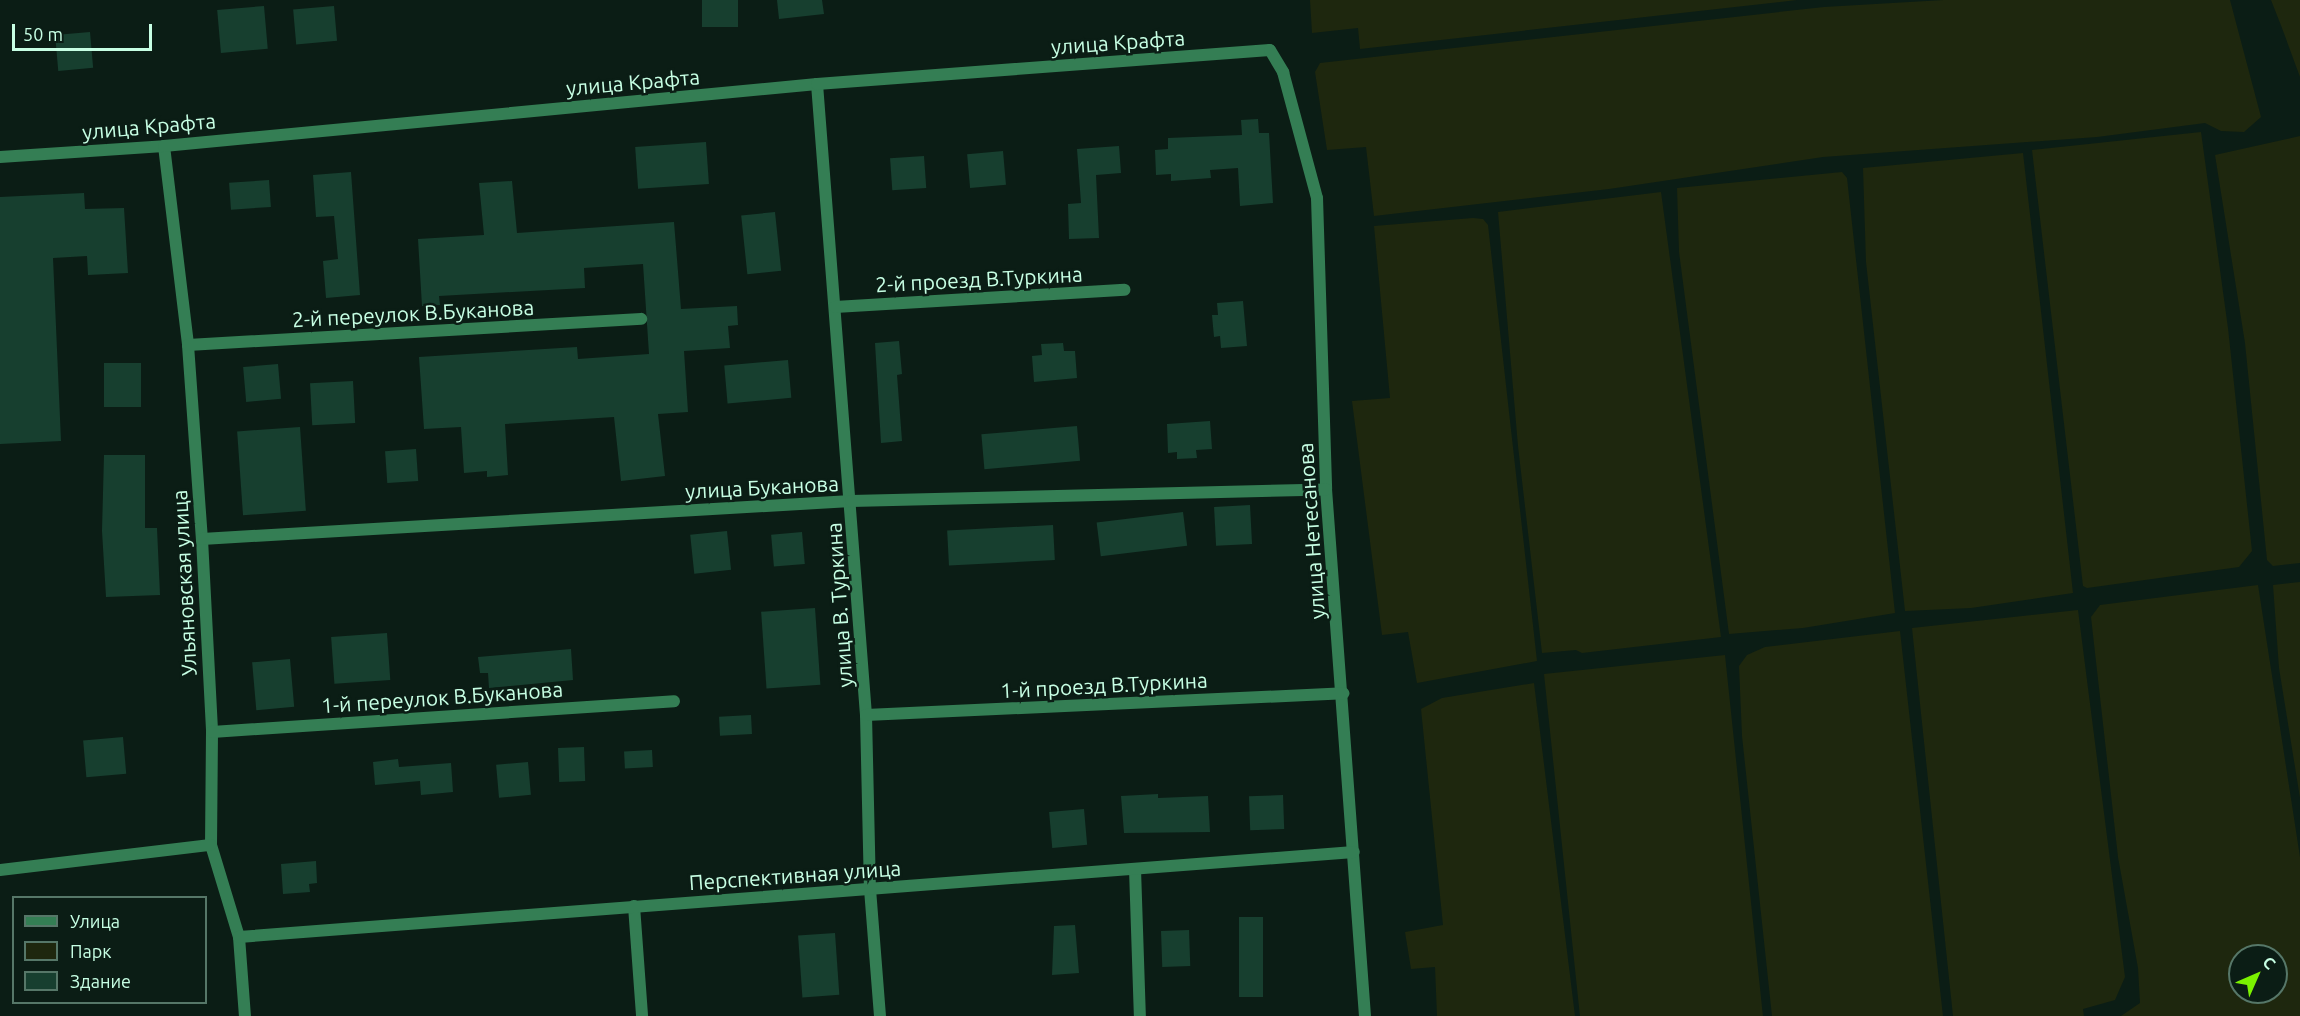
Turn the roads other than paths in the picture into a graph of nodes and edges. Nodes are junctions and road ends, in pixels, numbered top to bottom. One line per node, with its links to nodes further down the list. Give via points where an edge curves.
1 (1270, 50): 2 (street, улица Крафта); 9 (street, улица Нетесанова, via 1283,72 1317,198)
2 (817, 84): 3 (street, улица Крафта); 6 (street, улица В. Туркина)
3 (164, 146): 4 (street, улица Крафта); 8 (street, Ульяновская улица)
4 (0, 157)
5 (1125, 290): 6 (street, 2-й проезд В.Туркина)
6 (835, 307): 10 (street, улица В. Туркина)
7 (641, 319): 8 (street, 2-й переулок В.Буканова)
8 (188, 345): 11 (street, Ульяновская улица)
9 (1326, 489): 10 (street, улица Буканова); 12 (street, улица Нетесанова)
10 (851, 501): 11 (street, улица Буканова); 14 (street, улица В. Туркина)
11 (202, 539): 15 (street, Ульяновская улица)
12 (1343, 693): 14 (street, 1-й проезд В.Туркина); 17 (street, улица Нетесанова)
13 (674, 701): 15 (street, 1-й переулок В.Буканова)
14 (866, 715): 20 (street, улица В. Туркина)
15 (212, 732): 16 (street, Ульяновская улица)
16 (211, 845): 19 (street); 22 (street, Ульяновская улица)
17 (1354, 852): 18 (street, Перспективная улица); 27 (street, улица Нетесанова)
18 (1135, 869): 20 (street, Перспективная улица); 26 (street)
19 (0, 870)
20 (870, 888): 21 (street, Перспективная улица); 25 (street, улица В. Туркина)
21 (634, 906): 22 (street, Перспективная улица); 24 (street)
22 (239, 937): 23 (street, Ульяновская улица)
23 (244, 1016)
24 (642, 1016)
25 (880, 1016)
26 (1140, 1016)
27 (1365, 1016)

